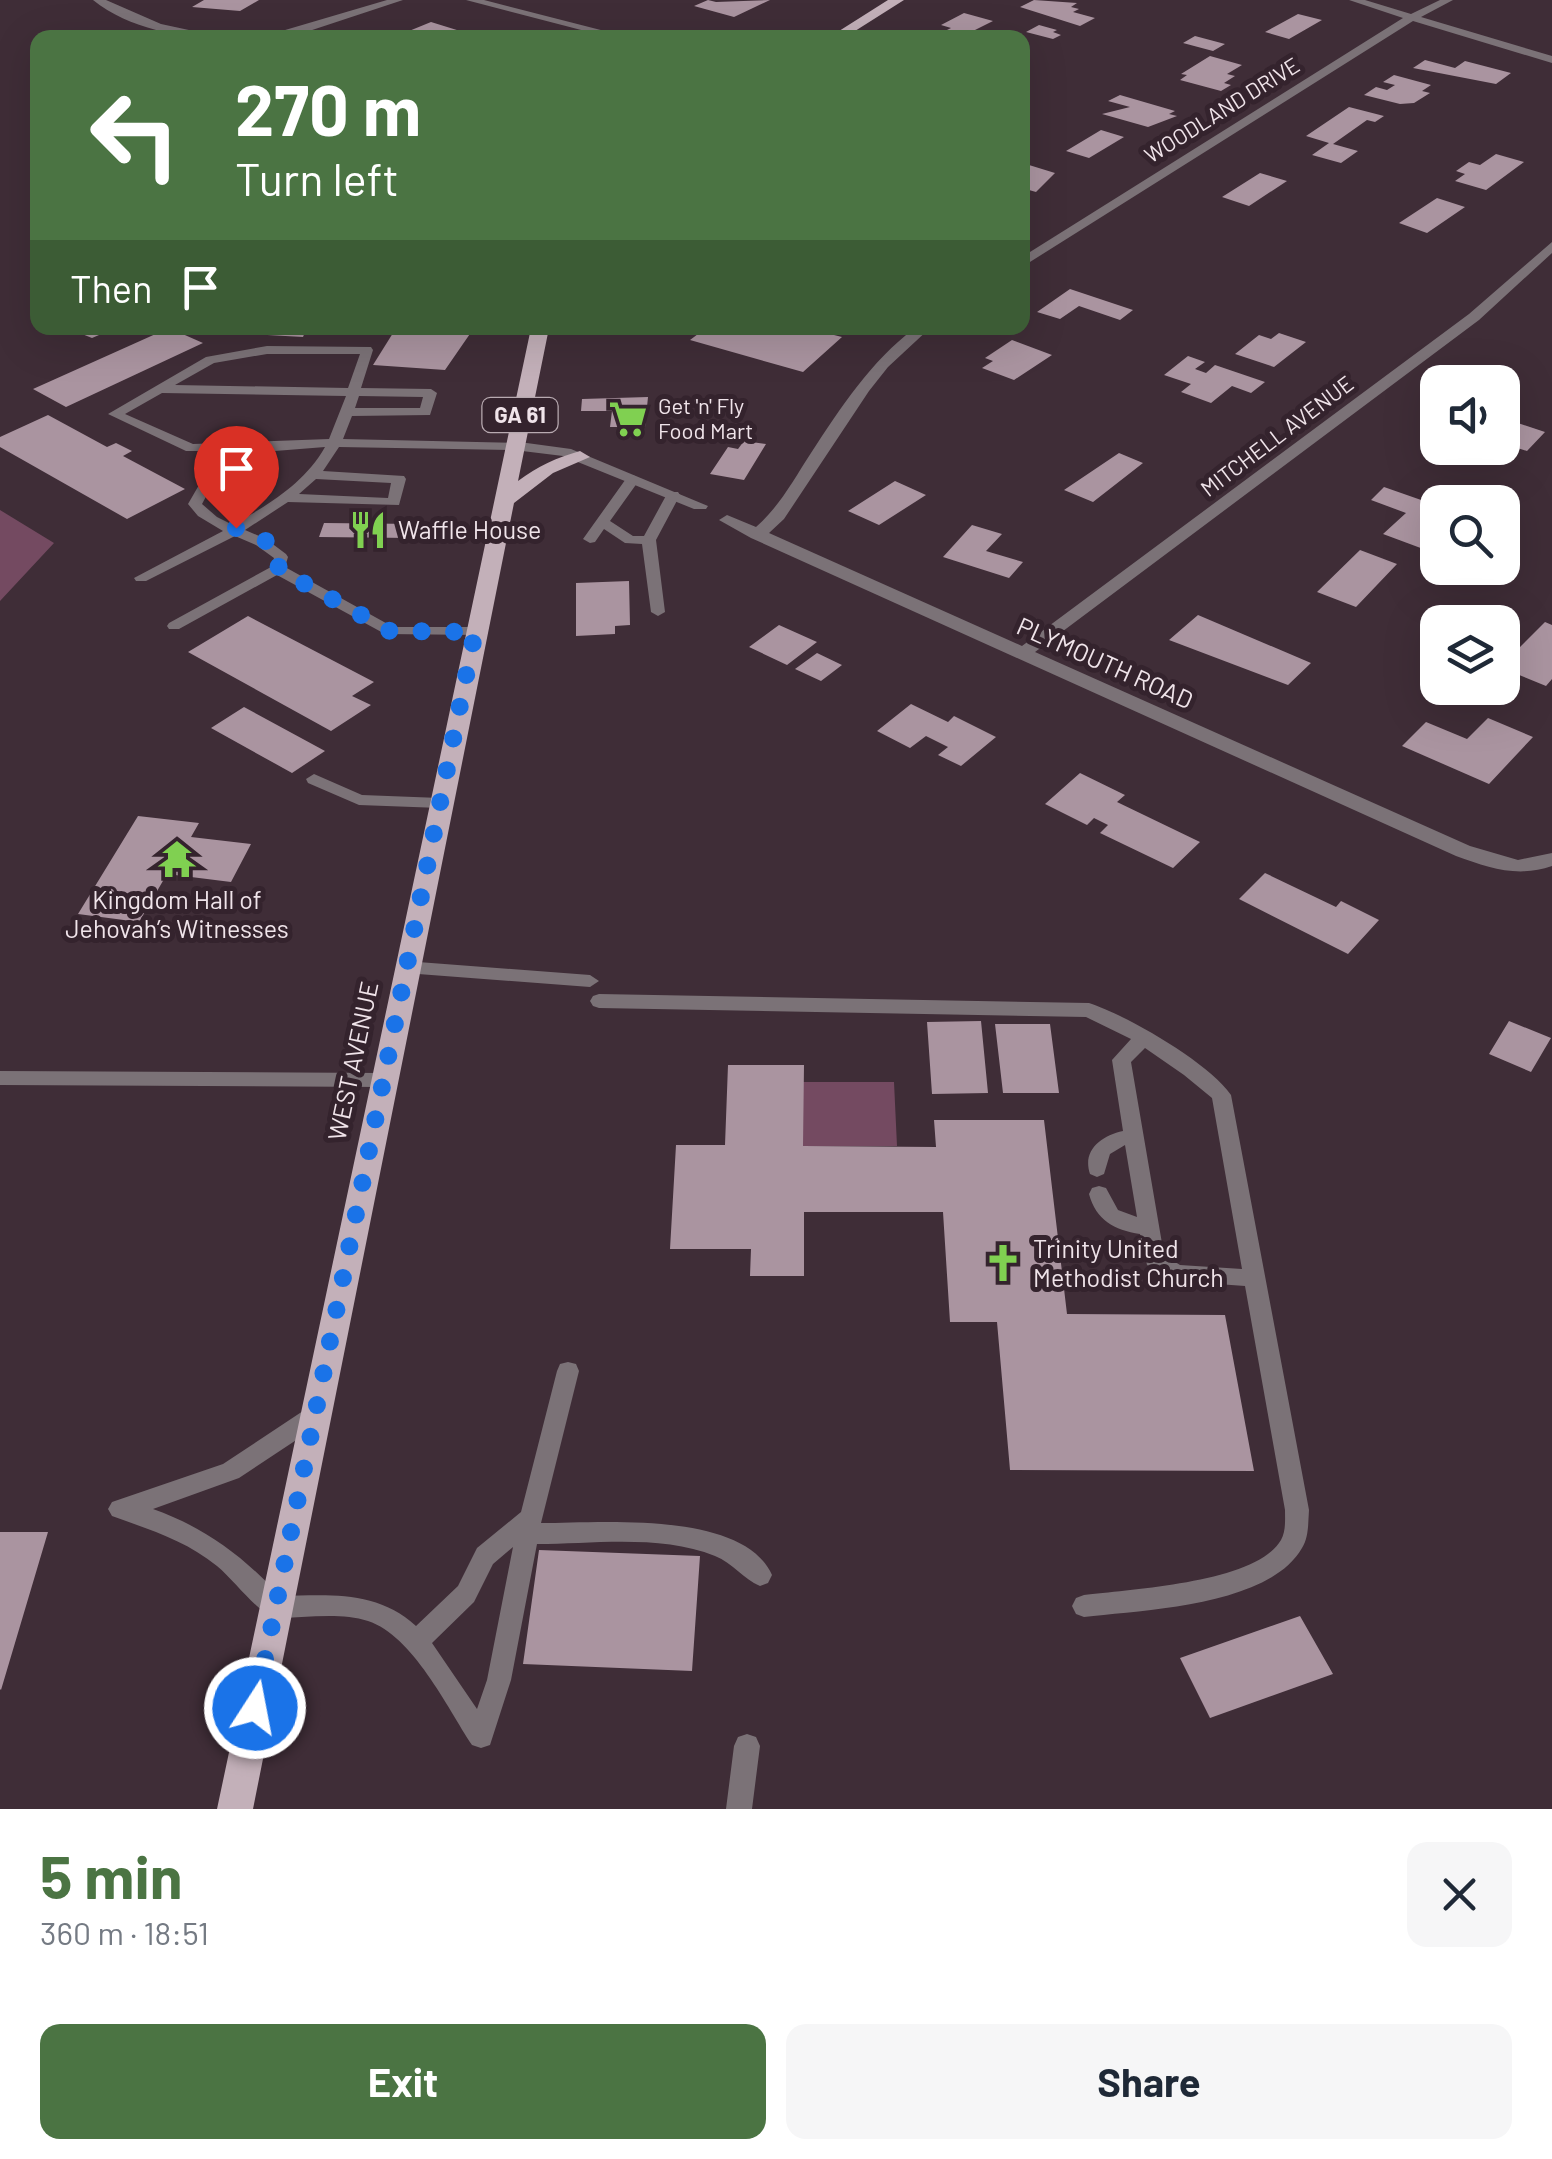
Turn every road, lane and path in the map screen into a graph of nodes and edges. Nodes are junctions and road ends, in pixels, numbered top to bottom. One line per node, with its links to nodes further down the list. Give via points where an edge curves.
1 (98, 0): 8 (street)
2 (398, 0): 9 (street)
3 (471, 0): 10 (street)
4 (897, 0): 11 (main road)
5 (1354, 0): 7 (street)
6 (1448, 0): 7 (street, WOODLAND DRIVE)
7 (1411, 18): 12 (street); 14 (street, WOODLAND DRIVE)
8 (172, 30)
9 (303, 30)
10 (594, 30)
11 (847, 30)
12 (1552, 60)
13 (1552, 246): 41 (street, MITCHELL AVENUE, via 1474,318)
14 (1030, 258)
15 (538, 335): 21 (main road, WEST AVENUE / GA 61)
16 (912, 335): 33 (street)
17 (160, 389): 18 (lane); 18 (lane, via 210,360 238,354 367,350); 22 (lane, via 115,414 191,448)
18 (352, 392): 19 (lane); 19 (lane, via 431,393 425,412)
19 (344, 412): 20 (lane)
20 (332, 443): 21 (lane); 22 (lane); 24 (lane)
21 (512, 446): 23 (street); 28 (main road, WEST AVENUE / GA 61)
22 (272, 447): 32 (lane, via 204,488 195,504 201,514)
23 (580, 458): 25 (street); 28 (main road, via 546,469)
24 (313, 475): 27 (lane); 27 (lane, via 399,479 394,502)
25 (633, 479): 26 (street); 31 (lane)
26 (673, 495): 29 (street); 35 (lane)
27 (280, 498): 32 (lane)
28 (501, 503): 40 (main road, WEST AVENUE / GA 61)
29 (700, 506)
30 (727, 520): 33 (street, PLYMOUTH ROAD)
31 (602, 522): 34 (lane); 35 (lane, via 630,540)
32 (236, 528): 36 (lane, via 268,542 281,557); 37 (lane)
33 (757, 535): 41 (street, PLYMOUTH ROAD)
34 (590, 539)
35 (649, 540): 38 (lane)
36 (278, 569): 39 (lane); 40 (lane, via 390,631)
37 (141, 578)
38 (658, 612)
39 (174, 626)
40 (475, 632): 43 (main road, WEST AVENUE / GA 61)
41 (1023, 654): 44 (street, PLYMOUTH ROAD, via 1500,866 1534,868)
42 (314, 779): 43 (lane, via 359,800)
43 (440, 803): 45 (main road, WEST AVENUE / GA 61)
44 (1552, 860)
45 (405, 967): 46 (lane, via 594,991 1089,1010); 48 (main road, WEST AVENUE / GA 61)
46 (1144, 1038): 49 (lane, via 1121,1060); 53 (lane, via 1221,1095)
47 (0, 1078): 48 (lane)
48 (382, 1080): 55 (main road, WEST AVENUE / GA 61)
49 (1134, 1137): 50 (lane, via 1105,1144); 52 (lane)
50 (1096, 1169)
51 (1099, 1194): 52 (lane, via 1112,1217)
52 (1148, 1226): 53 (lane, via 1154,1259 1176,1273)
53 (1255, 1278): 58 (lane, via 1297,1510 1294,1541 1276,1565 1218,1586)
54 (568, 1371): 56 (lane)
55 (314, 1416): 59 (main road, WEST AVENUE / GA 61); 59 (lane, via 231,1471 120,1509 187,1530 234,1564)
56 (529, 1526): 57 (lane, via 710,1541 741,1554); 60 (lane, via 486,1556 466,1594); 60 (lane, via 500,1680 481,1736)
57 (760, 1576)
58 (1084, 1606)
59 (275, 1607): 60 (lane, via 366,1610); 62 (main road, WEST AVENUE / GA 61)
60 (415, 1642)
61 (746, 1746): 63 (lane)
62 (234, 1809)
63 (738, 1809)

